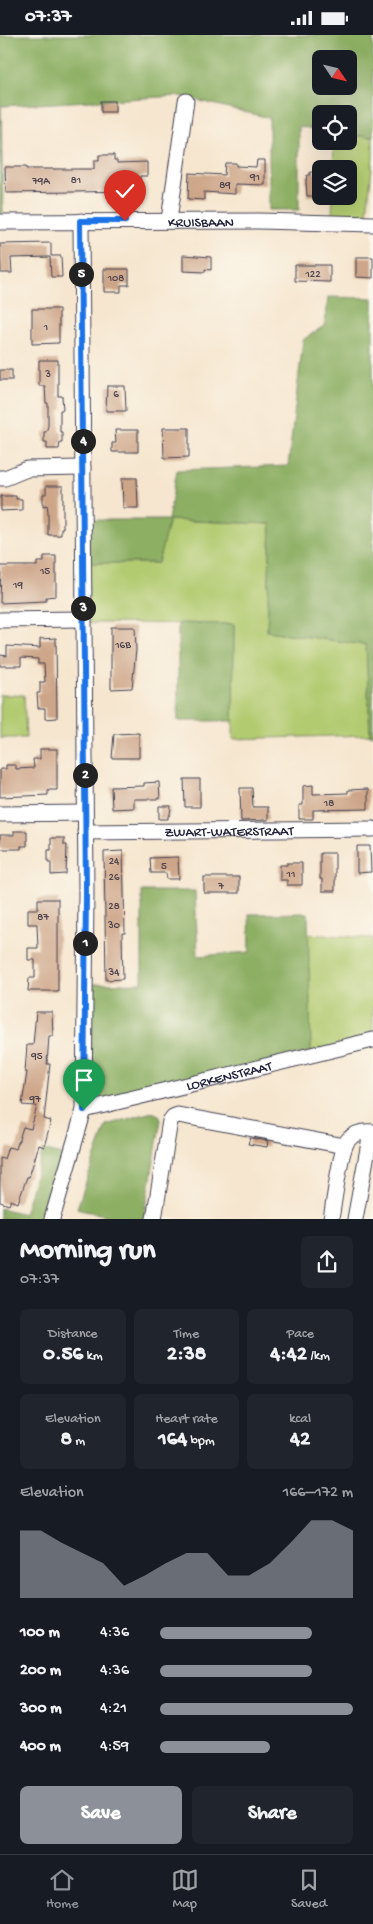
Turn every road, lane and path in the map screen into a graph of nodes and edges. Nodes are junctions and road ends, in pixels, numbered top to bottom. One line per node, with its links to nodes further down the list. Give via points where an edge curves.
1 (186, 101): 2 (street)
2 (169, 220): 3 (street, KRUISBAAN); 5 (street, KRUISBAAN)
3 (80, 221): 4 (street, KRUISBAAN); 6 (street)
4 (0, 222)
5 (373, 224)
6 (83, 468): 7 (street, via 27,469); 8 (street)
7 (0, 478)
8 (83, 619): 9 (street); 10 (street)
9 (0, 620)
10 (85, 813): 11 (street); 13 (street)
11 (0, 814)
12 (373, 829): 13 (street, ZWART-WATERSTRAAT)
13 (85, 832): 15 (street)
14 (373, 1039): 15 (street, LORKENSTRAAT)
15 (84, 1110): 18 (street)
16 (372, 1132): 17 (street, via 355,1134); 21 (street)
17 (345, 1146): 19 (street, via 178,1115 170,1121); 20 (street)
18 (52, 1219)
19 (154, 1219)
20 (330, 1219)
21 (355, 1219)

